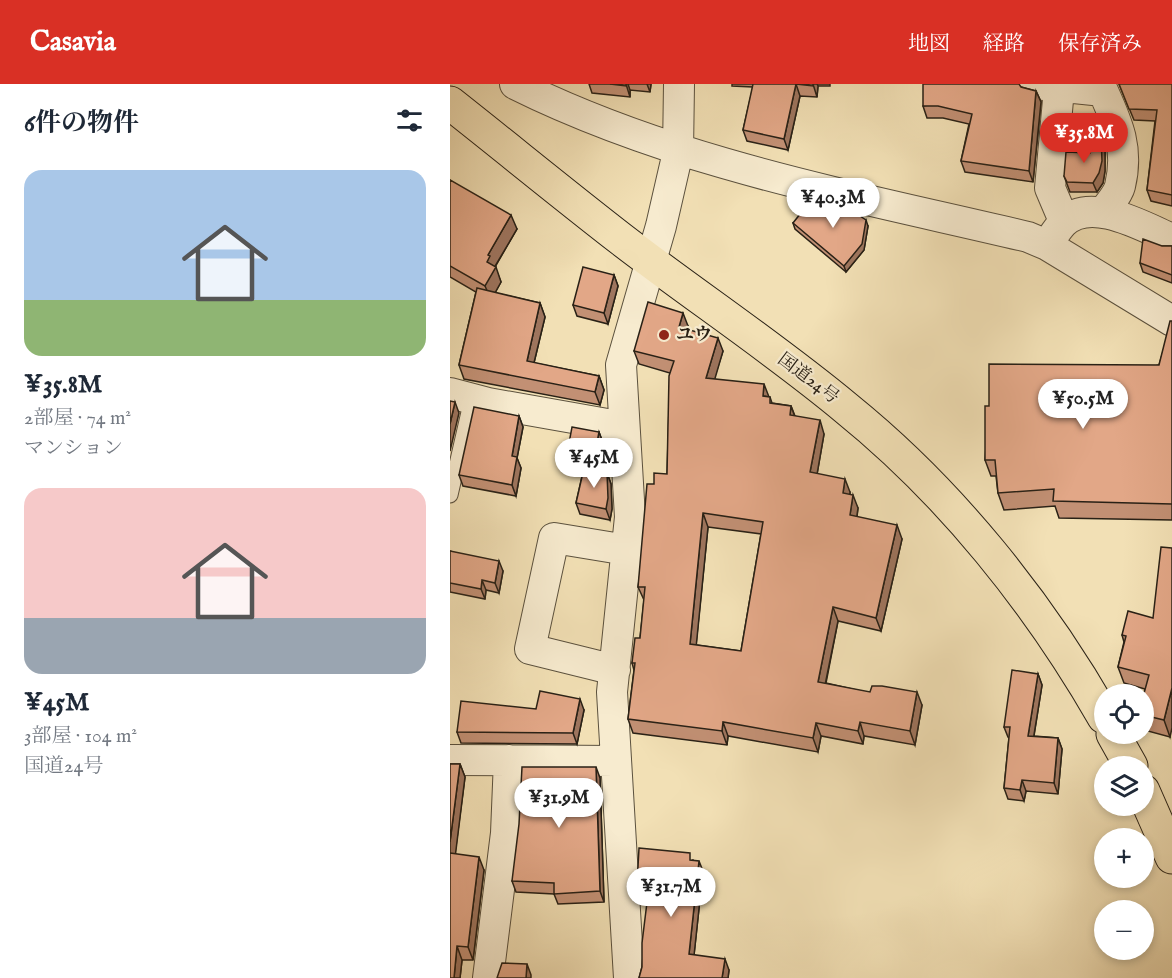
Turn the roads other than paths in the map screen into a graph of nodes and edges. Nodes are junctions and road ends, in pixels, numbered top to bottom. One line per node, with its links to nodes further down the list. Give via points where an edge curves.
1 (515, 84): 6 (street)
2 (679, 84): 6 (street)
3 (1047, 86): 4 (street); 8 (street, via 1050,188)
4 (1103, 88): 7 (street, via 1122,133 1120,188)
5 (450, 103): 11 (highway, 国道24号)
6 (678, 152): 10 (street, via 1028,237); 11 (street)
7 (1103, 213): 8 (street, via 1082,213); 9 (street, via 1114,213)
8 (1064, 221): 10 (street)
9 (1172, 239)
10 (1047, 245): 12 (street)
11 (650, 261): 14 (street, via 621,365); 18 (highway, 国道24号, via 848,409 938,494 1021,592)
12 (1172, 321)
13 (461, 396): 14 (street); 15 (lane)
14 (624, 427): 16 (street, via 630,517)
15 (450, 495)
16 (627, 550): 17 (street); 17 (street, via 554,538 530,649)
17 (615, 670): 21 (street)
18 (1094, 701)
19 (450, 760): 20 (street)
20 (509, 760): 21 (street); 24 (street, via 506,833)
21 (615, 761): 25 (street)
22 (1154, 816): 23 (highway)
23 (1172, 857)
24 (488, 978)
25 (630, 978)

